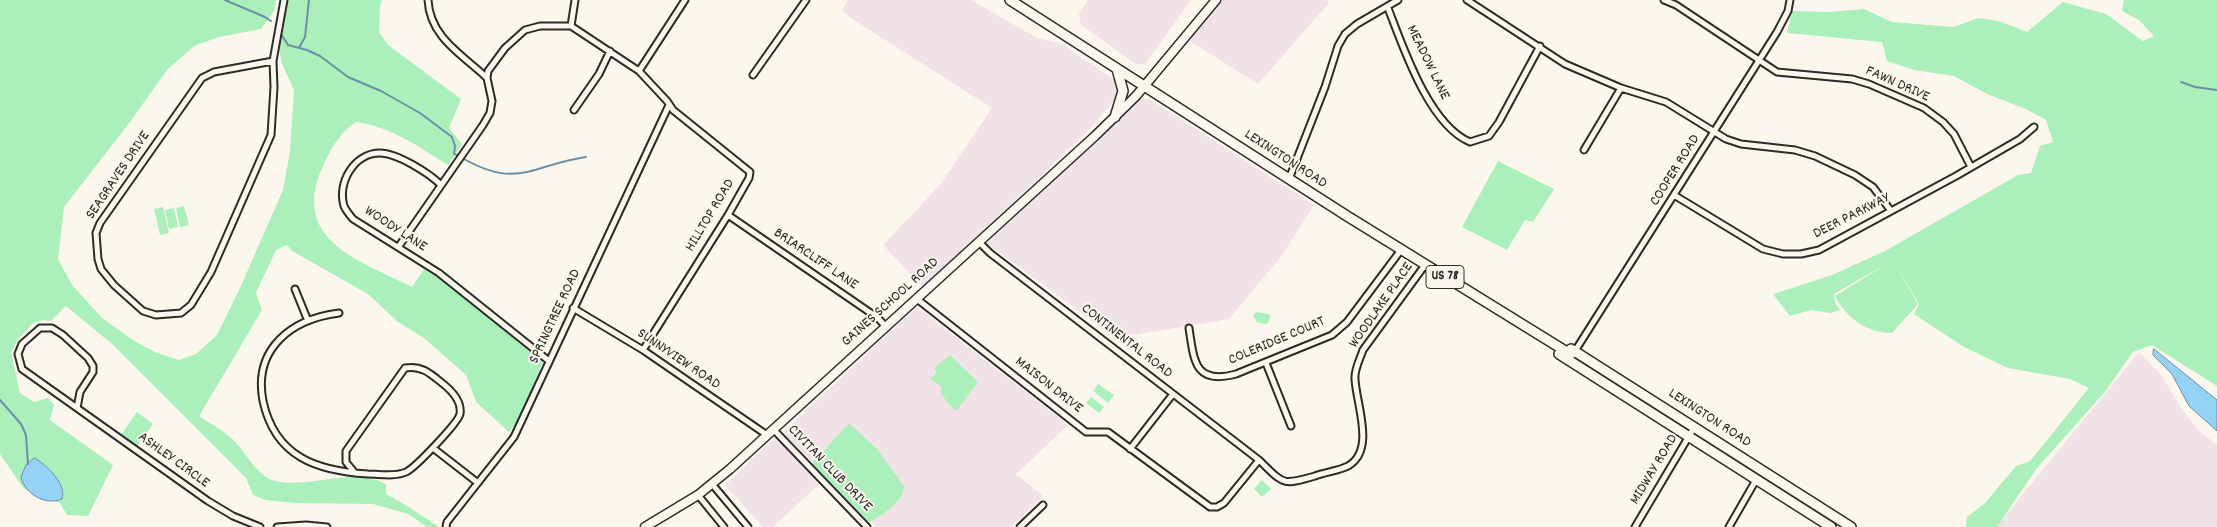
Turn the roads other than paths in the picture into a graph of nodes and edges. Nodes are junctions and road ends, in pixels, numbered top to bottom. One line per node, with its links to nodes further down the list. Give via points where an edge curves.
1 (284, 0): 16 (street, SEAGRAVES DRIVE)
2 (428, 0): 21 (street, via 429,12 438,33)
3 (575, 0): 13 (street)
4 (685, 0): 19 (street)
5 (806, 0): 20 (street)
6 (1010, 0): 18 (highway, LEXINGTON ROAD / US 78)
7 (1216, 0): 22 (main road, GAINES SCHOOL ROAD)
8 (1398, 0): 12 (street)
9 (1467, 0): 14 (street)
10 (1664, 0): 17 (street, FAWN DRIVE)
11 (1790, 0): 17 (street, COOPER ROAD, via 1788,11)
12 (1388, 8): 14 (street, MEADOW LANE, via 1427,98 1454,131 1470,142 1489,136); 31 (street, via 1357,24 1345,34 1338,46)
13 (571, 26): 15 (street, HILLTOP ROAD); 21 (street, via 540,26 520,34 504,48 488,71)
14 (1540, 46): 23 (street, via 1565,64)
15 (610, 51): 19 (street, HILLTOP ROAD); 25 (street, via 599,74)
16 (273, 61): 16 (street, SEAGRAVES DRIVE, via 271,135 207,280 191,306 181,313 156,315 143,311 114,286 101,269 96,247 100,224 202,78 214,72)
17 (1759, 61): 28 (street, COOPER ROAD); 30 (street, FAWN DRIVE, via 1777,72 1861,81 1924,108 1954,134)
18 (1117, 69): 22 (highway, LEXINGTON ROAD / US 78); 26 (highway, via 1123,91)
19 (639, 71): 24 (street, HILLTOP ROAD)
20 (753, 75)
21 (487, 78): 32 (street, via 492,101 490,113)
22 (1144, 86): 26 (main road, GAINES SCHOOL ROAD); 31 (highway, LEXINGTON ROAD / US 78)
23 (1621, 88): 28 (street, via 1666,102); 29 (street)
24 (669, 105): 35 (street, HILLTOP ROAD, via 750,172); 42 (street, SPRINGTREE ROAD)
25 (574, 110)
26 (1115, 117): 36 (main road, GAINES SCHOOL ROAD)
27 (2034, 127): 30 (street, DEER PARKWAY)
28 (1715, 132): 33 (street, COOPER ROAD); 34 (street, via 1741,144 1795,150 1814,156 1873,187)
29 (1584, 150)
30 (1971, 167): 34 (street, DEER PARKWAY)
31 (1289, 179): 38 (highway, LEXINGTON ROAD / US 78)
32 (441, 186): 37 (street); 37 (street, WOODY LANE, via 435,179 390,154 366,156 348,171 343,197 346,210 354,219)
33 (1674, 195): 34 (street, DEER PARKWAY, via 1763,249 1783,254 1819,250); 49 (street, COOPER ROAD)
34 (1891, 211)
35 (728, 215): 45 (street, BRIARCLIFF LANE, via 878,318); 48 (street, HILLTOP ROAD)
36 (980, 242): 41 (main road, GAINES SCHOOL ROAD); 54 (street, CONTINENTAL ROAD)
37 (399, 246): 50 (street, WOODY LANE, via 439,273)
38 (1401, 250): 39 (highway, LEXINGTON ROAD / US 78); 52 (street, COLERIDGE COURT, via 1346,322 1332,335)
39 (1425, 265): 47 (highway, LEXINGTON ROAD / US 78); 63 (street, WOODLAKE PLACE, via 1363,350 1354,378 1363,442 1353,461 1348,466 1291,483 1280,480)
40 (295, 289): 44 (street)
41 (917, 299): 45 (main road, GAINES SCHOOL ROAD); 62 (street, MAISON DRIVE, via 1086,432 1108,432)
42 (573, 308): 48 (street, SUNNYVIEW ROAD); 50 (street, SPRINGTREE ROAD)
43 (339, 313): 44 (street)
44 (308, 321): 64 (street, via 285,334 272,347 264,362 261,376 264,404 277,435 291,452 312,465)
45 (886, 327): 58 (main road, GAINES SCHOOL ROAD)
46 (1190, 328): 52 (street, COLERIDGE COURT, via 1193,357 1199,368 1211,378 1220,379)
47 (1548, 340): 49 (highway, LEXINGTON ROAD / US 78); 53 (highway, LEXINGTON ROAD / US 78, via 1554,350)
48 (643, 350): 59 (street, SUNNYVIEW ROAD)
49 (1575, 351): 51 (highway, LEXINGTON ROAD / US 78)
50 (549, 361): 66 (street, SPRINGTREE ROAD, via 514,437)
51 (1591, 361): 53 (highway); 57 (highway, LEXINGTON ROAD / US 78)
52 (1266, 363): 56 (street)
53 (1577, 365): 60 (highway, LEXINGTON ROAD / US 78)
54 (1173, 394): 62 (street); 63 (street, CONTINENTAL ROAD)
55 (77, 408): 55 (street, ASHLEY CIRCLE, via 22,369 18,360 22,344 40,328 52,328 63,335 93,366 93,372 80,392); 70 (street, ASHLEY CIRCLE, via 208,501)
56 (1290, 426)
57 (1695, 426): 60 (street, MIDWAY ROAD); 82 (highway, LEXINGTON ROAD / US 78)
58 (774, 429): 59 (main road, GAINES SCHOOL ROAD); 77 (street, CIVITAN CLUB DRIVE)
59 (767, 435): 67 (main road, GAINES SCHOOL ROAD)
60 (1689, 436): 65 (highway, LEXINGTON ROAD / US 78); 79 (street, MIDWAY ROAD)
61 (433, 448): 64 (street, via 406,472 392,475); 64 (street, via 459,417 460,406 450,390 425,369 405,368 346,452 346,462); 66 (street)
62 (1130, 449): 63 (street, MAISON DRIVE, via 1210,507 1224,503)
63 (1259, 460)
64 (355, 473)
65 (1756, 480): 80 (street); 81 (highway, LEXINGTON ROAD / US 78)
66 (478, 483): 73 (street, SPRINGTREE ROAD)
67 (712, 484): 68 (main road, GAINES SCHOOL ROAD); 76 (street)
68 (698, 495): 74 (main road, GAINES SCHOOL ROAD); 75 (street)
69 (1043, 505): 78 (street)
70 (260, 527)
71 (277, 527): 72 (street)
72 (327, 527)
73 (446, 527)
74 (645, 527)
75 (724, 527)
76 (748, 527)
77 (867, 527)
78 (1020, 527)
79 (1636, 527)
80 (1729, 527)
81 (1830, 527)
82 (1852, 527)

